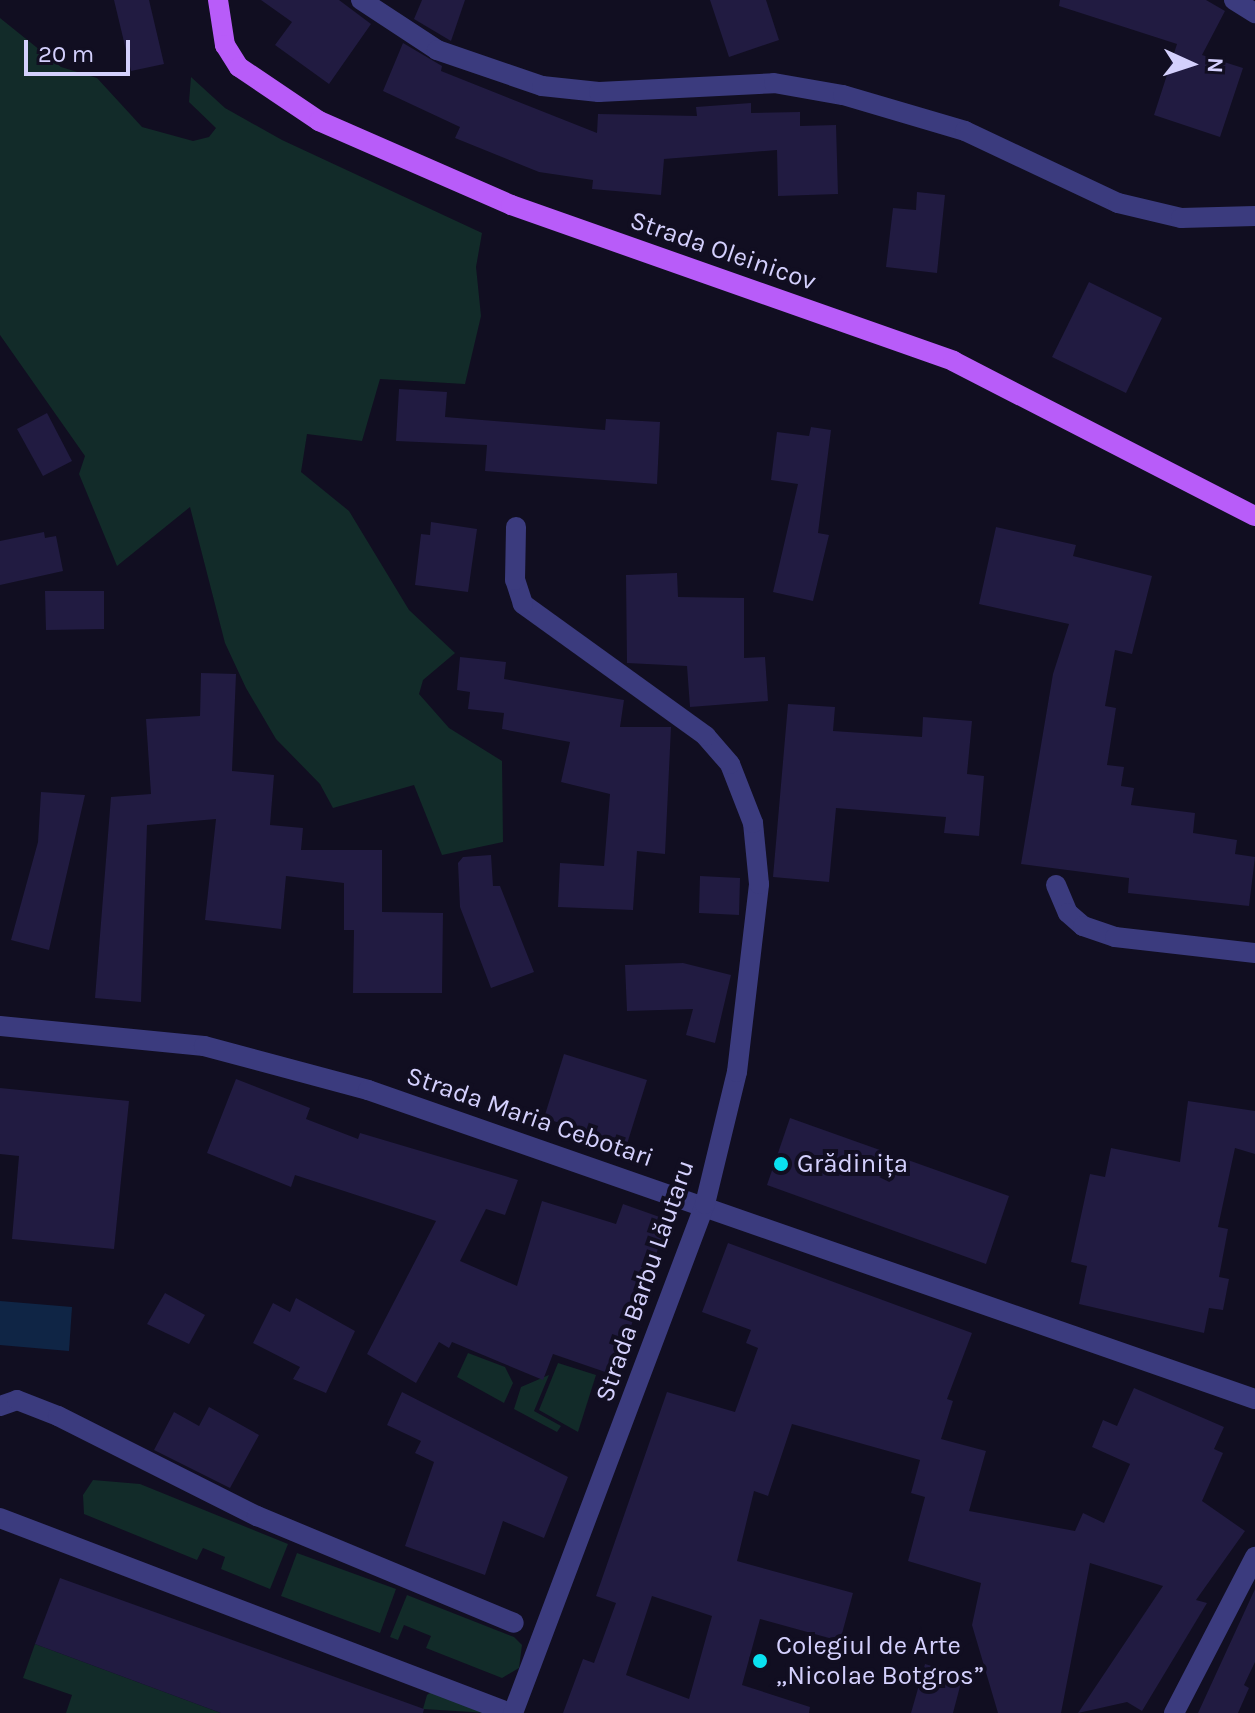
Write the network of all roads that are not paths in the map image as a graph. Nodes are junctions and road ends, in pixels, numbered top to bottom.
1 (218, 0) edge
2 (361, 0) edge
3 (1234, 0) edge
4 (1255, 13) edge
5 (1255, 216) edge
6 (1255, 516) edge
7 (516, 527) dead end
8 (1056, 885) dead end
9 (1255, 953) edge
10 (0, 1026) edge
11 (705, 1204) junction
12 (1255, 1399) edge
13 (0, 1406) edge
14 (0, 1518) edge
15 (1255, 1557) edge
16 (514, 1623) dead end
17 (512, 1713) edge
18 (1174, 1713) edge

1 - 6 main road, Strada Oleinicov
2 - 5 street
3 - 4 street
7 - 11 street, Strada Barbu Lăutaru
8 - 9 street
10 - 11 street, Strada Maria Cebotari
11 - 12 street, Strada Maria Cebotari
11 - 17 street, Strada Barbu Lăutaru
13 - 16 street
14 - 17 street
15 - 18 street

